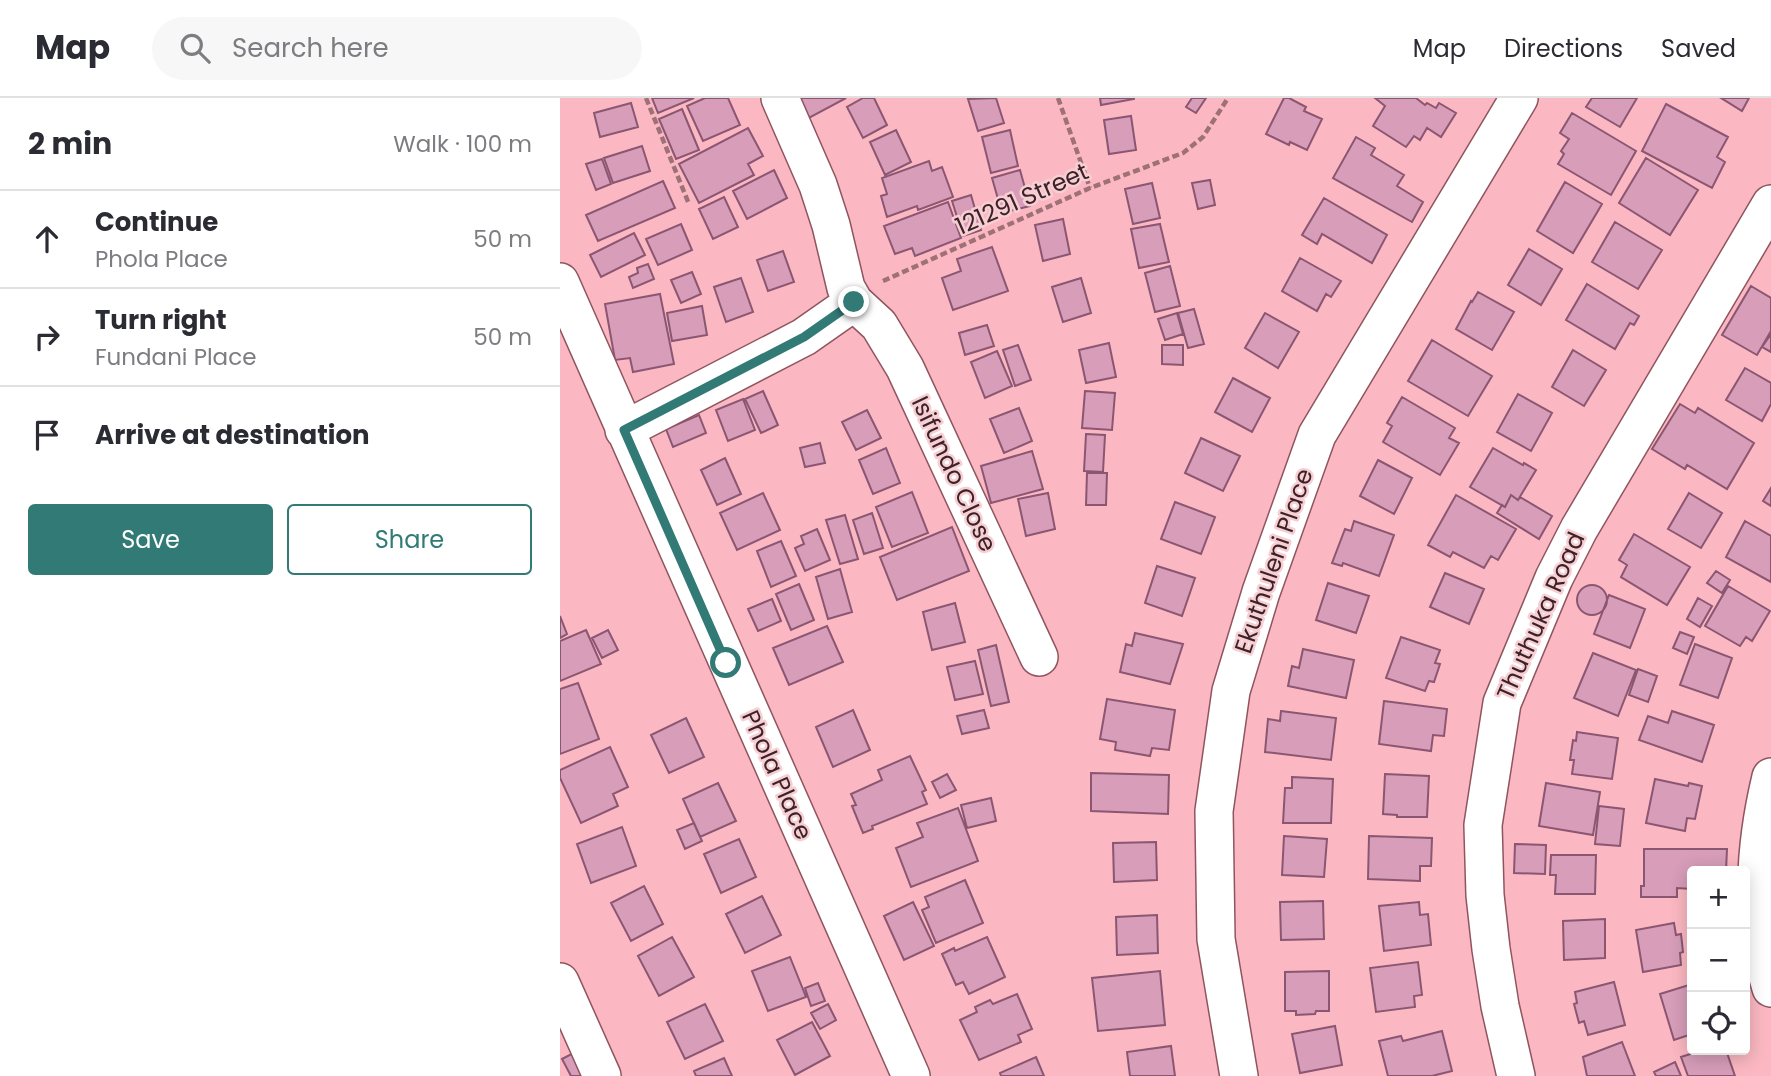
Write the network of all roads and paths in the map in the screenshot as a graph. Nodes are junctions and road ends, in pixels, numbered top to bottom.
1 (646, 98) edge
2 (780, 98) edge
3 (1058, 98) edge
4 (1228, 98) edge
5 (1519, 98) edge
6 (1090, 188) junction
7 (689, 204) dead end
8 (1771, 204) edge
9 (560, 282) edge
10 (866, 293) junction
11 (624, 430) junction
12 (1038, 657) dead end
13 (1771, 777) edge
14 (560, 982) edge
15 (1771, 988) edge
16 (602, 1076) edge
17 (911, 1076) edge
18 (1239, 1076) edge
19 (1516, 1076) edge

1 - 7 path
2 - 10 street
3 - 6 path
4 - 6 path, 121291 Street
5 - 18 street, Ekuthuleni Place
6 - 10 path, 121291 Street
8 - 19 street, Thuthuka Road
9 - 11 street, Phola Place
10 - 11 street
10 - 12 street, Isifundo Close
11 - 17 street, Phola Place
13 - 15 street
14 - 16 street

